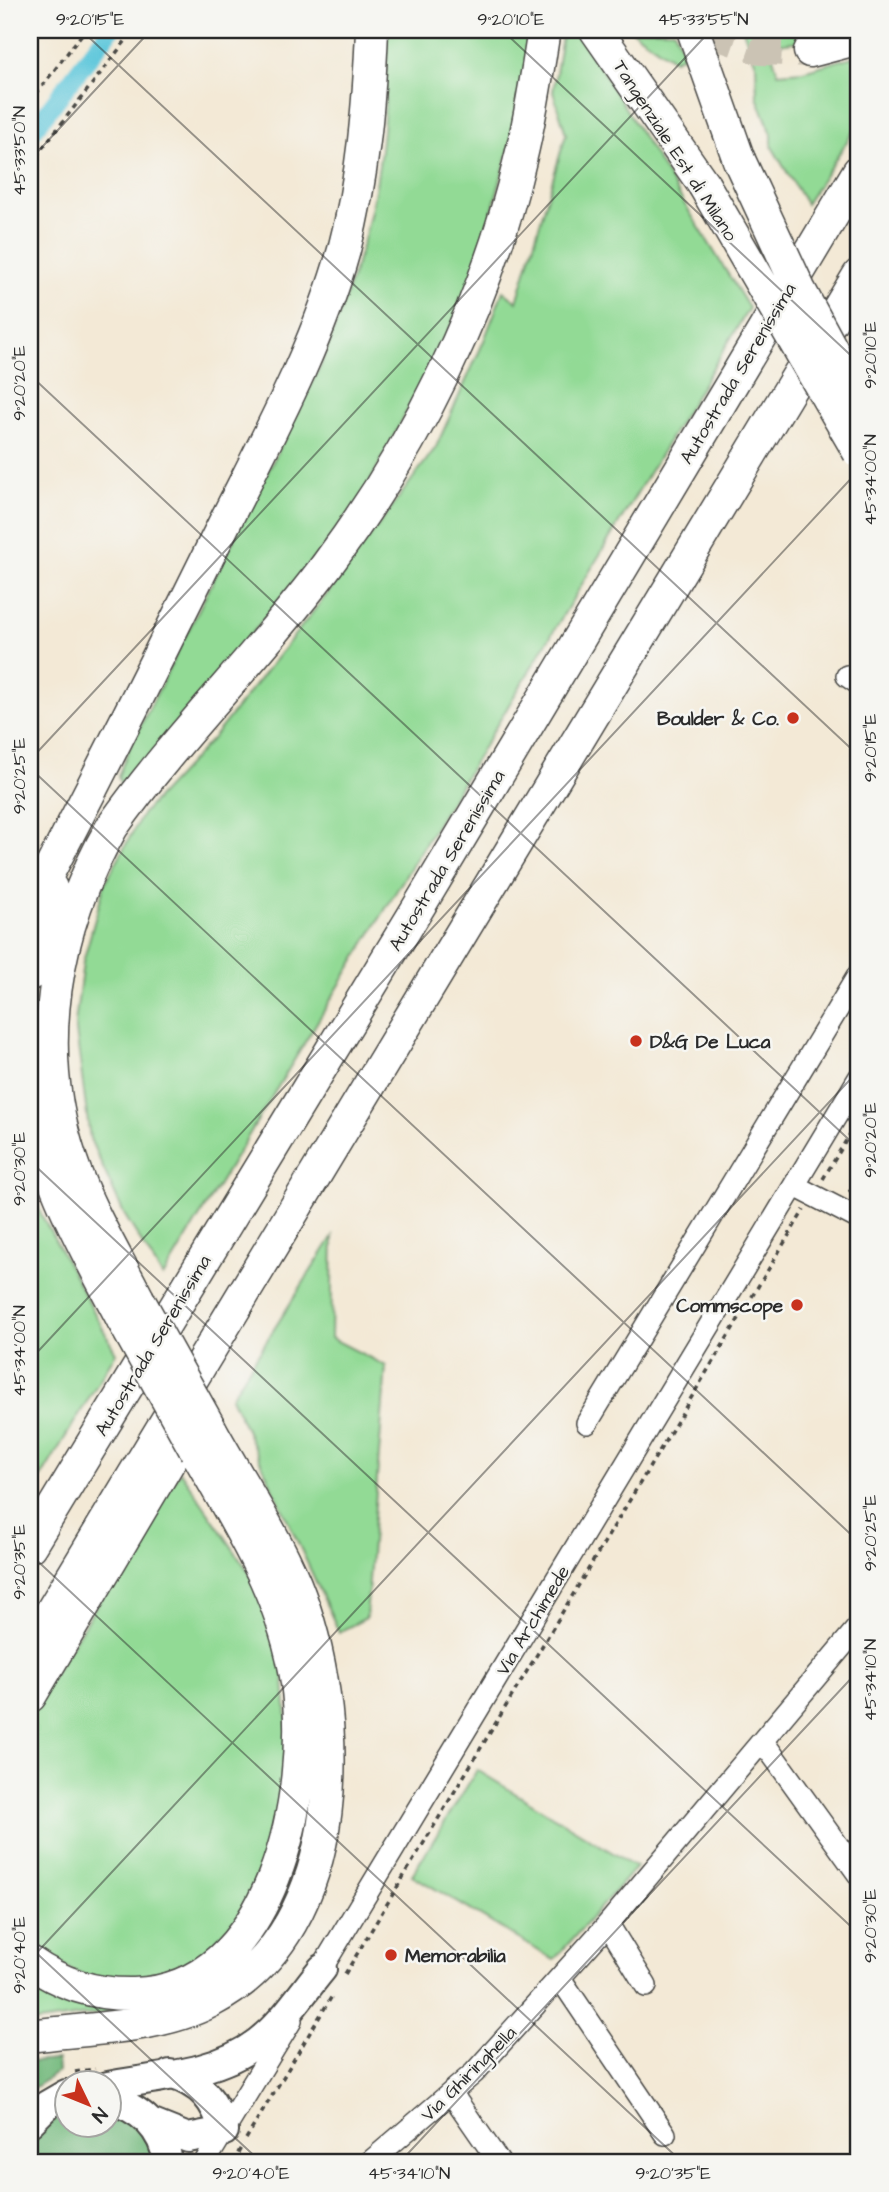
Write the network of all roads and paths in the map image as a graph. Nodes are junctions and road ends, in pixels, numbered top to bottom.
1 (85, 30) edge
2 (134, 30) edge
3 (372, 30) edge
4 (544, 30) edge
5 (596, 30) edge
6 (693, 30) edge
7 (859, 38) edge
8 (810, 51) tunnel mouth
9 (30, 102) edge
10 (30, 164) edge
11 (859, 171) edge
12 (859, 275) edge
13 (859, 400) edge
14 (859, 452) edge
15 (70, 830) junction
16 (30, 908) edge
17 (30, 974) edge
18 (859, 974) edge
19 (859, 1078) edge
20 (30, 1091) edge
21 (859, 1119) edge
22 (804, 1190) junction
23 (859, 1219) edge
24 (240, 1295) junction
25 (130, 1309) junction
26 (587, 1423) dead end
27 (203, 1441) junction
28 (30, 1546) edge
29 (859, 1626) edge
30 (30, 1647) edge
31 (30, 1696) edge
32 (764, 1743) junction
33 (449, 1798) dead end
34 (859, 1875) edge
35 (608, 1924) junction
36 (30, 1962) edge
37 (322, 1969) junction
38 (560, 1978) junction
39 (646, 1986) dead end
40 (30, 2036) edge
41 (170, 2074) junction
42 (122, 2083) edge
43 (452, 2094) junction
44 (52, 2102) edge
45 (122, 2104) edge
46 (30, 2122) edge
47 (153, 2124) junction
48 (224, 2132) junction
49 (665, 2134) dead end
50 (168, 2162) edge
51 (205, 2162) edge
52 (370, 2162) edge
53 (499, 2162) edge

1 - 9 path
2 - 10 path
3 - 15 highway
4 - 25 highway
5 - 14 highway, Tangenziale Est di Milano, bridge
6 - 13 highway, Tangenziale Est di Milano, bridge
7 - 8 highway
11 - 28 highway, Autostrada Serenissima
12 - 24 highway
15 - 16 highway
15 - 17 highway
18 - 26 street
19 - 22 street, Via Archimede
20 - 25 highway
21 - 22 path
22 - 23 street
22 - 33 path
22 - 37 street, Via Archimede
24 - 30 highway
24 - 31 highway
25 - 27 highway, bridge
27 - 36 highway
27 - 40 highway
29 - 32 street, Via Ghiringhella
32 - 34 street
32 - 35 street, Via Ghiringhella
35 - 38 street, Via Ghiringhella
35 - 39 street
37 - 41 main road
37 - 48 street, Via Archimede
38 - 43 street, Via Ghiringhella
38 - 49 street
41 - 42 main road
41 - 48 main road
43 - 52 street, Via Ghiringhella
43 - 53 street
44 - 46 main road
45 - 47 main road
47 - 48 main road
47 - 50 main road
48 - 51 street, Via Archimede

